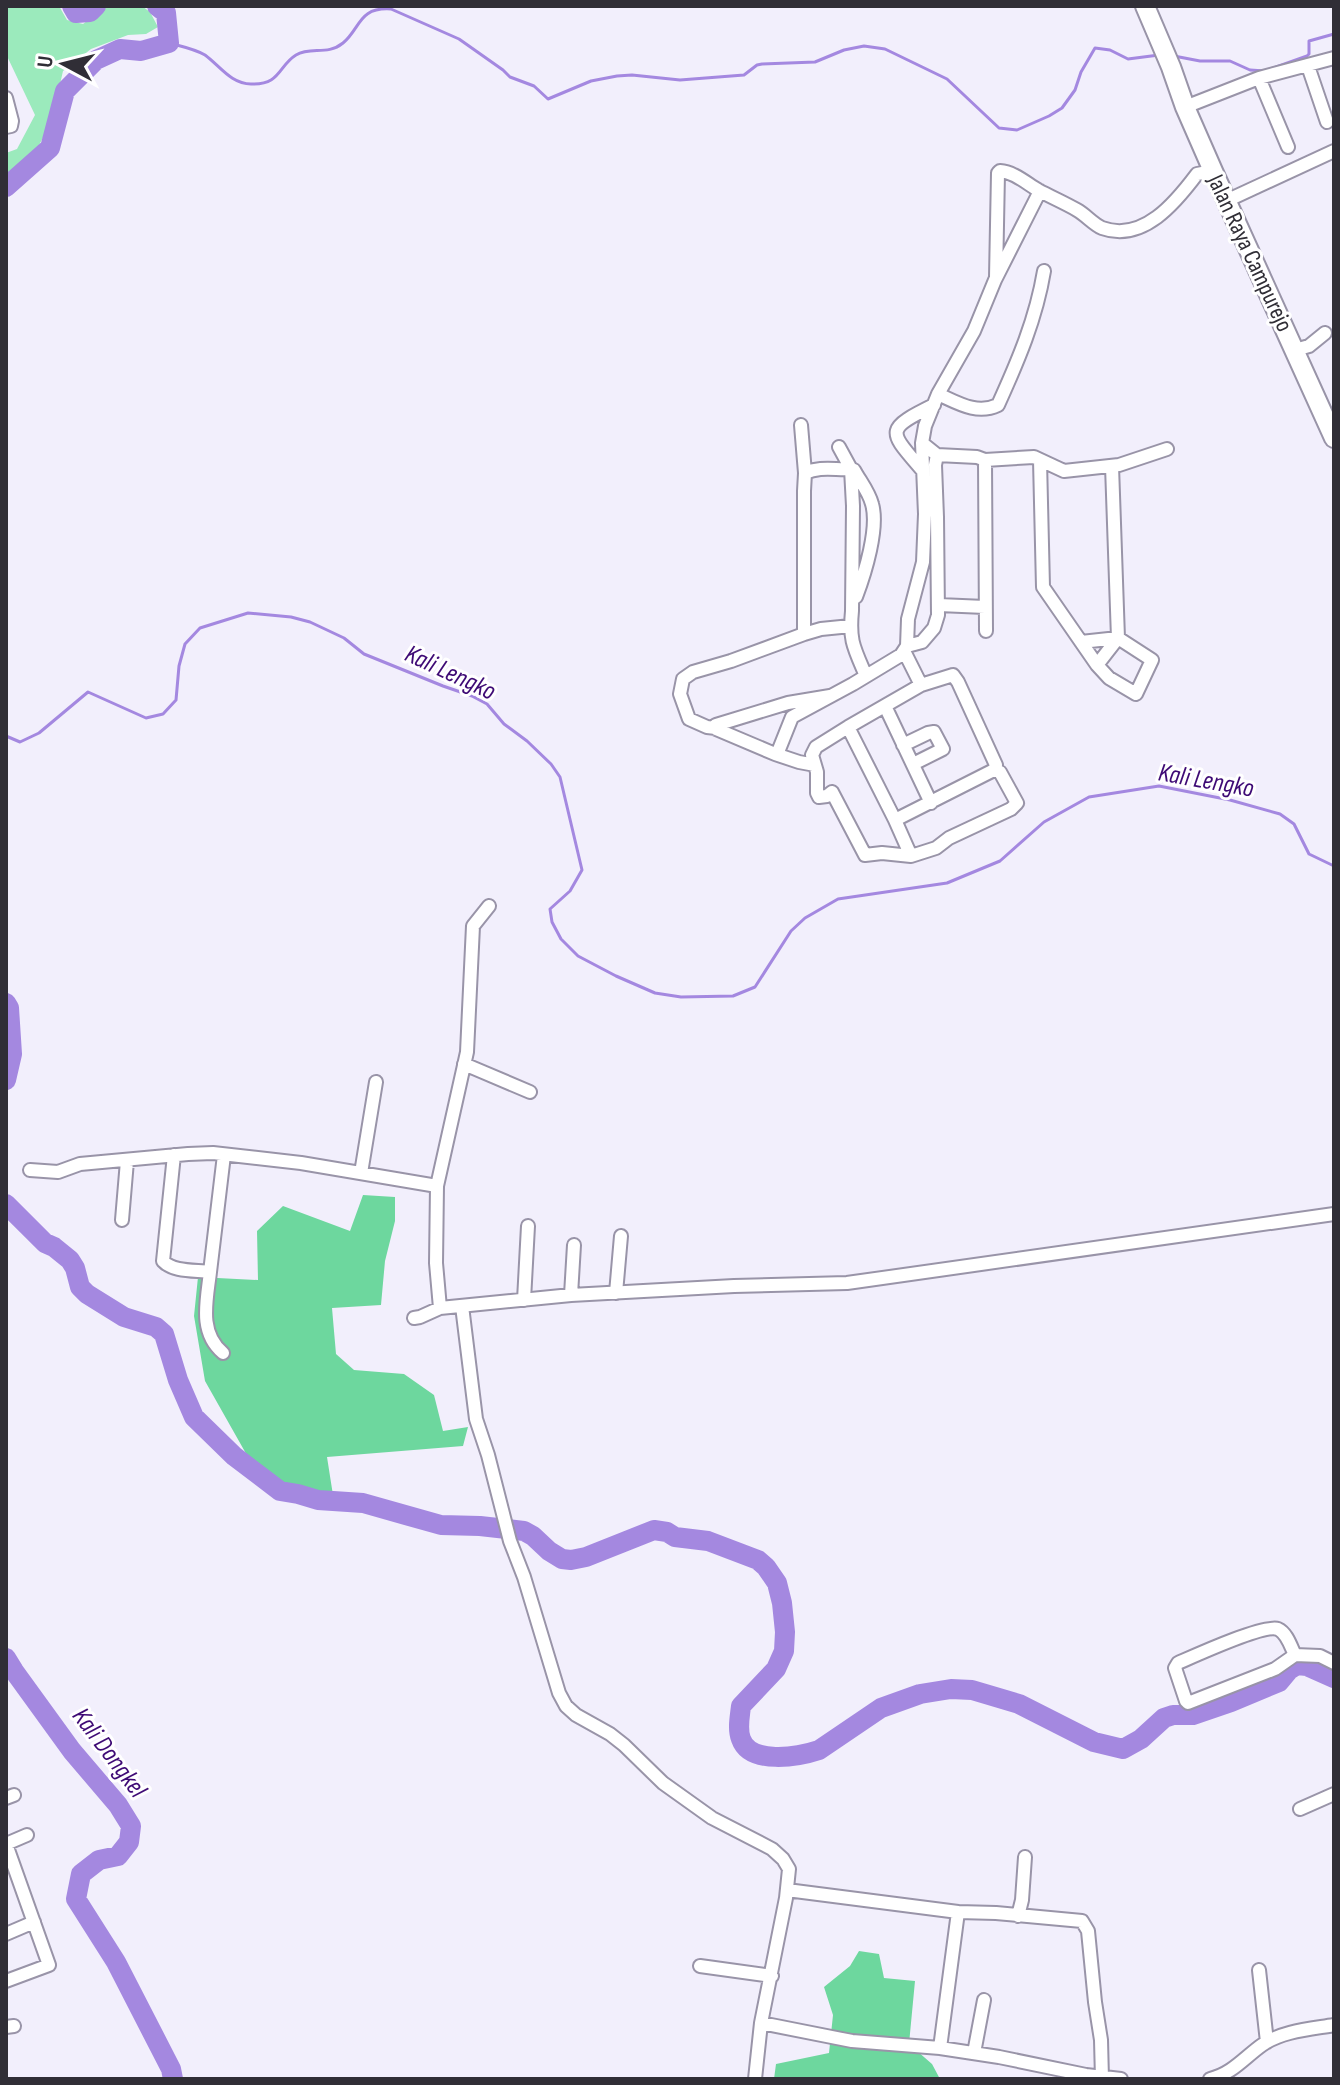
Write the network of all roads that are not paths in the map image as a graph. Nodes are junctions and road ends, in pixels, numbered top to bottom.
1 (1145, 6) edge
2 (1334, 58) edge
3 (1308, 66) junction
4 (1259, 78) junction
5 (6, 98) edge
6 (1185, 107) junction
7 (1327, 122) dead end
8 (6, 127) edge
9 (1288, 147) dead end
10 (1334, 151) edge
11 (1213, 171) junction
12 (1040, 191) junction
13 (1226, 201) junction
14 (1044, 271) dead end
15 (995, 280) junction
16 (1325, 333) dead end
17 (1295, 350) junction
18 (936, 399) junction
19 (801, 425) dead end
20 (1332, 426) edge
21 (922, 443) junction
22 (839, 447) dead end
23 (1167, 449) dead end
24 (937, 455) junction
25 (985, 460) junction
26 (1040, 460) junction
27 (1112, 466) junction
28 (851, 469) junction
29 (923, 471) junction
30 (805, 473) junction
31 (931, 515) junction
32 (939, 605) junction
33 (852, 607) junction
34 (985, 607) junction
35 (851, 626) junction
36 (986, 631) dead end
37 (804, 634) junction
38 (1118, 638) junction
39 (1081, 642) junction
40 (905, 648) junction
41 (1097, 665) junction
42 (866, 676) junction
43 (921, 685) junction
44 (830, 696) junction
45 (885, 706) junction
46 (773, 708) junction
47 (792, 717) junction
48 (848, 727) junction
49 (716, 728) junction
50 (903, 745) junction
51 (775, 754) junction
52 (913, 764) junction
53 (816, 768) junction
54 (994, 770) junction
55 (931, 803) junction
56 (895, 820) junction
57 (911, 856) junction
58 (489, 906) dead end
59 (464, 1064) junction
60 (376, 1082) dead end
61 (530, 1092) dead end
62 (174, 1155) junction
63 (224, 1155) junction
64 (127, 1161) junction
65 (30, 1170) dead end
66 (361, 1173) junction
67 (437, 1186) junction
68 (1334, 1214) edge
69 (122, 1220) dead end
70 (528, 1226) dead end
71 (621, 1236) dead end
72 (574, 1245) dead end
73 (210, 1272) junction
74 (616, 1293) junction
75 (571, 1295) junction
76 (524, 1300) junction
77 (462, 1306) junction
78 (440, 1308) junction
79 (414, 1318) dead end
80 (223, 1353) dead end
81 (1295, 1655) junction
82 (1334, 1663) edge
83 (1334, 1794) edge
84 (1300, 1809) dead end
85 (27, 1835) dead end
86 (1025, 1857) dead end
87 (20, 1883) junction
88 (6, 1888) edge
89 (787, 1890) junction
90 (958, 1912) junction
91 (1018, 1916) junction
92 (34, 1922) junction
93 (6, 1934) edge
94 (700, 1966) dead end
95 (1259, 1970) dead end
96 (772, 1976) junction
97 (6, 1981) edge
98 (984, 2000) dead end
99 (761, 2023) junction
100 (1334, 2025) edge
101 (1267, 2042) junction
102 (940, 2048) junction
103 (974, 2053) junction
104 (755, 2079) edge
105 (1102, 2079) edge
106 (1121, 2079) edge
107 (1210, 2079) edge

1 - 6 main road, Jalan Raya Campurejo
2 - 3 street
3 - 4 street
3 - 7 street
4 - 6 street
4 - 9 street
5 - 8 street
6 - 11 main road, Jalan Raya Campurejo
10 - 13 street
11 - 12 street
11 - 13 main road, Jalan Raya Campurejo
12 - 15 street
12 - 15 street
13 - 17 main road, Jalan Raya Campurejo
14 - 18 street
15 - 18 street
16 - 17 street
17 - 20 main road, Jalan Raya Campurejo
18 - 21 street
18 - 29 street
19 - 30 street
21 - 24 street
21 - 29 street
22 - 28 street
23 - 27 street
24 - 25 street
24 - 31 street
25 - 26 street
25 - 34 street
26 - 27 street
26 - 39 street
27 - 38 street
28 - 30 street
28 - 33 street
28 - 33 street
29 - 31 street
30 - 37 street
31 - 32 street
31 - 40 street
32 - 34 street
32 - 40 street
33 - 35 street
34 - 36 street
35 - 37 street
35 - 42 street
37 - 49 street
38 - 39 street
38 - 41 street
38 - 41 street
39 - 41 street
40 - 42 street
40 - 43 street
42 - 44 street
43 - 45 street
43 - 54 street
44 - 46 street
44 - 47 street
45 - 48 street
45 - 50 street
46 - 47 street
46 - 49 street
47 - 51 street
48 - 53 street
48 - 56 street
49 - 51 street
50 - 52 street
50 - 52 street
51 - 53 street
52 - 55 street
53 - 57 street
54 - 55 street
54 - 57 street
55 - 56 street
56 - 57 street
58 - 59 street
59 - 61 street
59 - 67 street
60 - 66 street
62 - 63 street
62 - 64 street
62 - 73 street
63 - 66 street
63 - 73 street
64 - 65 street
64 - 69 street
66 - 67 street
67 - 78 street
68 - 74 street
70 - 76 street
71 - 74 street
72 - 75 street
73 - 80 street
74 - 75 street
75 - 76 street
76 - 77 street
77 - 78 street
77 - 89 street
78 - 79 street
81 - 81 street
81 - 82 street
83 - 84 street
85 - 87 street
86 - 91 street
87 - 88 street
87 - 92 street
89 - 90 street
89 - 96 street
90 - 91 street
90 - 102 street
91 - 105 street
92 - 93 street
92 - 97 street
94 - 96 street
95 - 101 street
96 - 99 street
98 - 103 street
99 - 102 street
99 - 104 street
100 - 101 street
101 - 107 street
102 - 103 street
103 - 105 street
105 - 106 street

